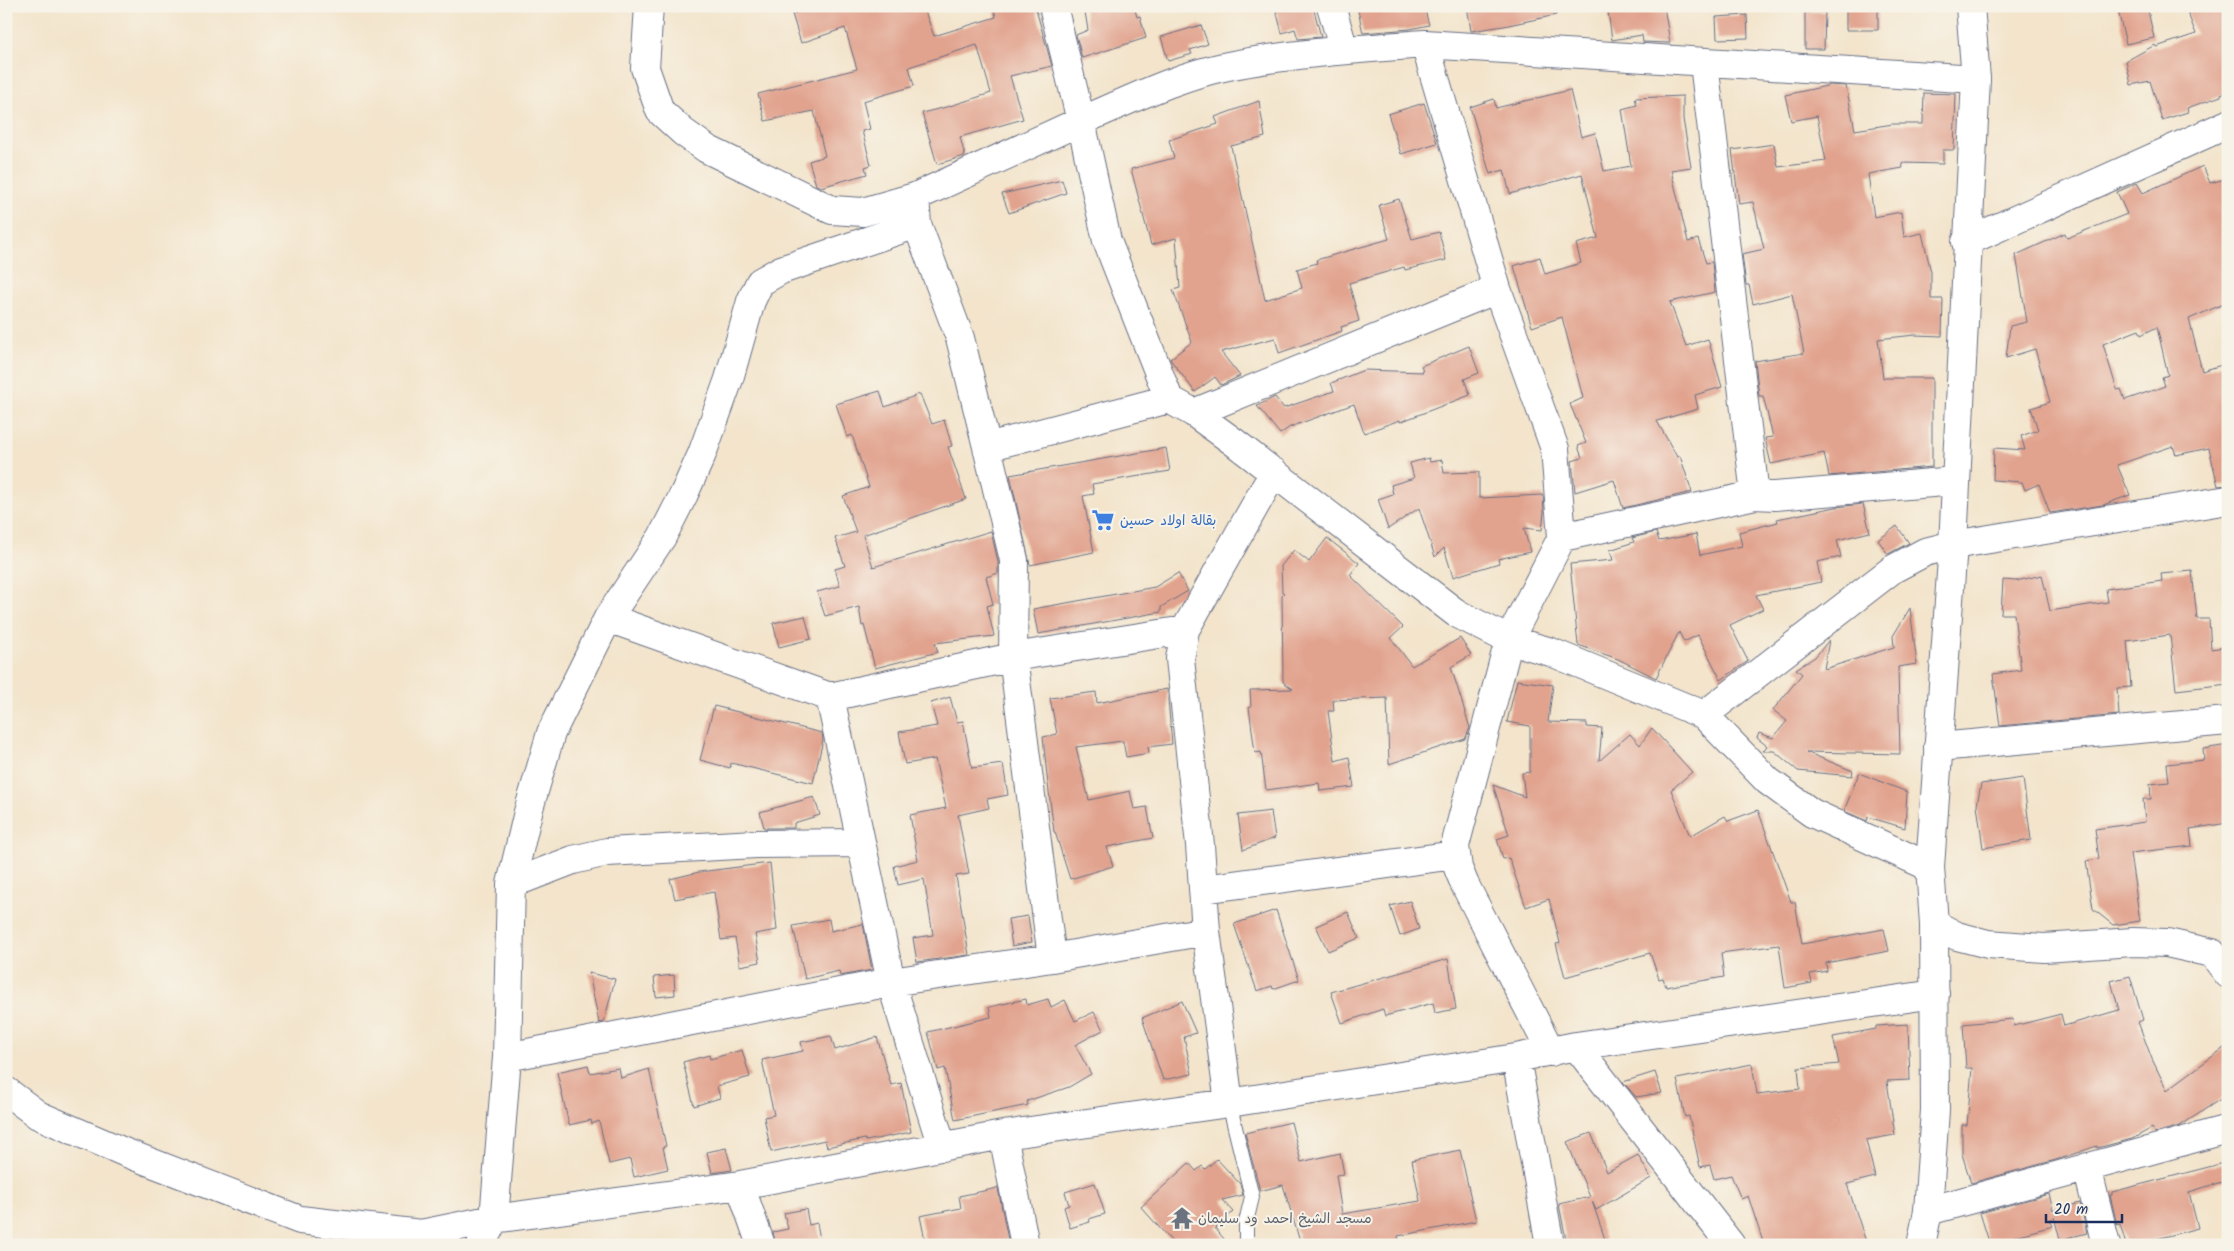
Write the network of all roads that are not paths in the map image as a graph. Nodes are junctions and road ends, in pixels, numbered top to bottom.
1 (649, 6) edge
2 (1053, 6) edge
3 (1331, 6) edge
4 (1970, 6) edge
5 (1425, 44) junction
6 (1344, 50) junction
7 (1704, 62) junction
8 (1976, 79) junction
9 (1081, 121) junction
10 (2228, 124) edge
11 (916, 211) junction
12 (1966, 242) junction
13 (1497, 289) junction
14 (1169, 399) junction
15 (1194, 413) junction
16 (987, 447) junction
17 (1274, 472) junction
18 (1956, 482) junction
19 (1755, 496) junction
20 (2228, 500) edge
21 (1562, 537) junction
22 (1953, 545) junction
23 (608, 618) junction
24 (1185, 630) junction
25 (1509, 640) junction
26 (1014, 657) junction
27 (830, 697) junction
28 (1704, 715) junction
29 (2228, 721) edge
30 (1938, 747) junction
31 (861, 843) junction
32 (1455, 855) junction
33 (1930, 867) junction
34 (511, 884) junction
35 (1204, 889) junction
36 (1934, 924) junction
37 (1206, 931) junction
38 (2223, 956) edge
39 (1052, 958) junction
40 (891, 982) junction
41 (1935, 994) junction
42 (1563, 1049) junction
43 (508, 1057) junction
44 (1516, 1058) junction
45 (6, 1092) edge
46 (1229, 1103) junction
47 (2228, 1128) edge
48 (1003, 1135) junction
49 (942, 1147) junction
50 (2088, 1167) junction
51 (740, 1185) junction
52 (1928, 1211) junction
53 (494, 1219) junction
54 (481, 1245) edge
55 (761, 1245) edge
56 (1025, 1245) edge
57 (1246, 1245) edge
58 (1550, 1245) edge
59 (1731, 1245) edge
60 (1921, 1245) edge
61 (2106, 1245) edge

1 - 11 street
2 - 9 street
3 - 6 street
4 - 8 street
5 - 6 street
5 - 7 street
5 - 13 street
6 - 9 street
7 - 8 street
7 - 19 street
8 - 12 street
9 - 11 street
9 - 14 street
10 - 12 street
11 - 16 street
11 - 23 street
12 - 18 street
13 - 15 street
13 - 21 street
14 - 15 street
14 - 16 street
15 - 17 street
16 - 26 street
17 - 24 street
17 - 25 street
18 - 19 street
18 - 22 street
19 - 21 street
20 - 22 street
21 - 25 street
22 - 28 street
22 - 30 street
23 - 27 street
23 - 34 street
24 - 26 street
24 - 35 street
25 - 28 street
25 - 32 street
26 - 27 street
26 - 39 street
27 - 31 street
28 - 33 street
29 - 30 street
30 - 33 street
31 - 34 street
31 - 40 street
32 - 35 street
32 - 42 street
33 - 36 street
34 - 43 street
35 - 37 street
36 - 38 street
36 - 41 street
37 - 39 street
37 - 46 street
39 - 40 street
40 - 43 street
40 - 49 street
41 - 42 street
41 - 52 street
42 - 44 street
42 - 59 street
43 - 53 street
44 - 46 street
44 - 58 street
45 - 53 street
46 - 48 street
46 - 57 lane
47 - 50 street
48 - 49 street
48 - 56 street
49 - 51 street
50 - 52 street
50 - 61 street
51 - 53 street
51 - 55 street
52 - 60 street
53 - 54 street

